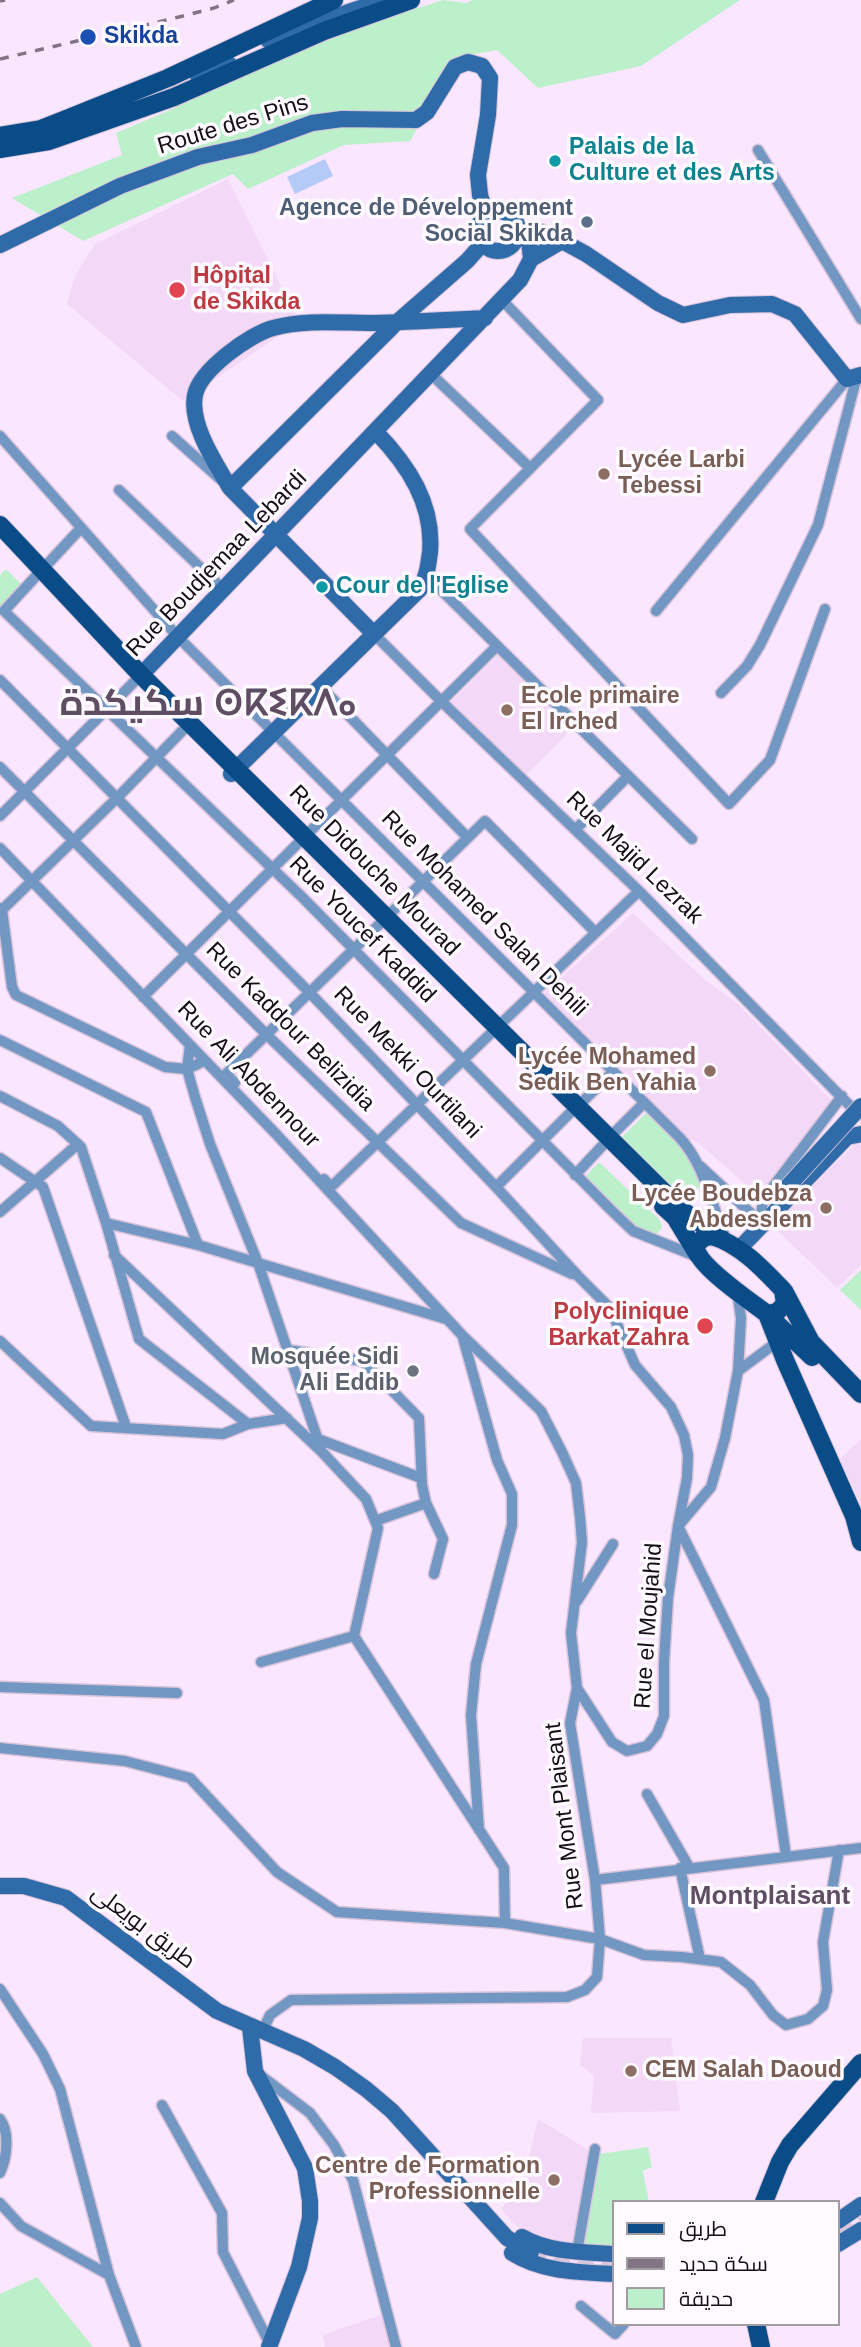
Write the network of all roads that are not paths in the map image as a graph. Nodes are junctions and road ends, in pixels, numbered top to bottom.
1 (334, 0) edge
2 (358, 0) edge
3 (385, 0) edge
4 (411, 0) edge
5 (192, 66) junction
6 (168, 78) junction
7 (202, 85) junction
8 (174, 97) junction
9 (0, 136) edge
10 (49, 141) junction
11 (0, 149) edge
12 (758, 150) dead end
13 (0, 163) edge
14 (486, 215) junction
15 (523, 230) junction
16 (562, 241) junction
17 (483, 243) junction
18 (0, 245) edge
19 (531, 259) junction
20 (502, 300) junction
21 (485, 318) junction
22 (861, 319) edge
23 (396, 323) junction
24 (431, 374) junction
25 (855, 377) edge
26 (376, 432) junction
27 (0, 436) edge
28 (172, 436) dead end
29 (530, 468) junction
30 (230, 488) junction
31 (119, 490) dead end
32 (0, 525) edge
33 (81, 528) junction
34 (278, 535) junction
35 (0, 537) edge
36 (39, 573) junction
37 (427, 576) junction
38 (224, 590) junction
39 (825, 609) dead end
40 (656, 611) dead end
41 (374, 634) junction
42 (178, 638) junction
43 (497, 646) junction
44 (139, 678) junction
45 (0, 680) edge
46 (320, 686) junction
47 (721, 693) dead end
48 (442, 702) junction
49 (106, 710) junction
50 (185, 728) junction
51 (272, 733) junction
52 (68, 747) junction
53 (388, 755) junction
54 (155, 758) junction
55 (0, 767) edge
56 (234, 772) junction
57 (628, 776) junction
58 (24, 792) junction
59 (117, 798) junction
60 (341, 801) junction
61 (0, 816) edge
62 (576, 829) junction
63 (467, 837) junction
64 (302, 839) junction
65 (692, 839) dead end
66 (74, 841) junction
67 (0, 848) edge
68 (273, 868) junction
69 (32, 880) junction
70 (421, 882) junction
71 (639, 891) junction
72 (1, 909) edge
73 (230, 911) junction
74 (382, 919) junction
75 (595, 932) junction
76 (353, 949) junction
77 (186, 953) junction
78 (309, 992) junction
79 (533, 993) junction
80 (143, 997) junction
81 (494, 1030) junction
82 (266, 1034) junction
83 (0, 1040) edge
84 (190, 1045) junction
85 (204, 1060) junction
86 (461, 1061) junction
87 (187, 1069) junction
88 (613, 1072) junction
89 (0, 1096) edge
90 (842, 1096) junction
91 (645, 1103) junction
92 (417, 1104) junction
93 (861, 1106) edge
94 (574, 1110) junction
95 (861, 1117) edge
96 (861, 1134) edge
97 (276, 1135) junction
98 (377, 1142) junction
99 (542, 1142) junction
100 (606, 1142) junction
101 (78, 1144) junction
102 (285, 1144) junction
103 (0, 1158) edge
104 (699, 1166) junction
105 (575, 1175) junction
106 (36, 1181) junction
107 (496, 1187) junction
108 (756, 1211) junction
109 (0, 1212) edge
110 (106, 1223) junction
111 (730, 1244) junction
112 (198, 1245) junction
113 (114, 1255) junction
114 (700, 1257) junction
115 (258, 1263) junction
116 (578, 1276) junction
117 (737, 1291) junction
118 (784, 1297) junction
119 (767, 1314) junction
120 (448, 1320) junction
121 (462, 1335) junction
122 (784, 1340) junction
123 (0, 1341) edge
124 (288, 1350) junction
125 (738, 1371) junction
126 (861, 1394) edge
127 (861, 1404) edge
128 (287, 1418) junction
129 (248, 1424) junction
130 (126, 1427) junction
131 (318, 1440) junction
132 (322, 1451) junction
133 (421, 1478) junction
134 (426, 1503) junction
135 (375, 1521) junction
136 (678, 1526) junction
137 (861, 1542) edge
138 (613, 1545) dead end
139 (434, 1574) dead end
140 (574, 1605) junction
141 (354, 1636) junction
142 (261, 1662) dead end
143 (0, 1687) edge
144 (577, 1688) junction
145 (177, 1693) dead end
146 (0, 1748) edge
147 (647, 1794) dead end
148 (479, 1830) junction
149 (861, 1848) edge
150 (839, 1850) junction
151 (786, 1856) junction
152 (684, 1868) junction
153 (595, 1880) junction
154 (0, 1886) edge
155 (505, 1923) junction
156 (600, 1938) junction
157 (700, 1959) junction
158 (0, 1989) edge
159 (256, 2029) junction
160 (861, 2063) edge
161 (255, 2071) junction
162 (162, 2105) dead end
163 (0, 2119) edge
164 (595, 2149) dead end
165 (0, 2173) edge
166 (764, 2200) edge
167 (0, 2203) edge
168 (861, 2205) edge
169 (840, 2220) edge
170 (492, 2223) junction
171 (861, 2230) edge
172 (840, 2243) edge
173 (531, 2252) tunnel mouth
174 (578, 2252) junction
175 (612, 2253) edge
176 (612, 2274) edge
177 (109, 2276) junction
178 (581, 2306) dead end
179 (622, 2326) edge
180 (756, 2326) edge
181 (269, 2346) edge
182 (136, 2347) edge
183 (396, 2347) edge
184 (761, 2347) edge

1 - 5 main road
2 - 3 main road
4 - 7 main road
5 - 6 main road
5 - 7 main road
6 - 8 main road
6 - 9 main road
7 - 8 main road
8 - 10 main road
10 - 11 main road
10 - 13 main road
12 - 22 street
14 - 15 main road
14 - 17 main road
14 - 18 main road, Route des Pins
15 - 16 main road
15 - 17 main road
15 - 19 main road
16 - 19 main road
16 - 25 main road
17 - 23 main road
19 - 20 main road, Rue Boudjemaa Lebardi
20 - 21 main road, Rue Boudjemaa Lebardi
20 - 29 street
21 - 23 main road
21 - 24 main road, Rue Boudjemaa Lebardi
23 - 30 main road
23 - 30 main road
24 - 26 main road, Rue Boudjemaa Lebardi
24 - 29 street
25 - 40 street
25 - 47 street
26 - 34 main road, Rue Boudjemaa Lebardi
26 - 37 main road
27 - 33 street, Rue Mohamed Salah Dehili
28 - 30 street
29 - 39 street
30 - 34 main road
31 - 38 street
32 - 36 main road, Rue Didouche Mourad
33 - 36 street
33 - 42 street, Rue Mohamed Salah Dehili
34 - 38 main road, Rue Boudjemaa Lebardi
34 - 41 main road
35 - 36 main road, Rue Didouche Mourad
36 - 44 main road, Rue Didouche Mourad
36 - 49 street, Rue Youcef Kaddid
37 - 41 main road
37 - 43 street
38 - 42 main road, Rue Boudjemaa Lebardi
41 - 46 main road
41 - 48 street, Rue Majid Lezrak
42 - 44 main road, Rue Boudjemaa Lebardi
42 - 51 street, Rue Mohamed Salah Dehili
43 - 48 street
43 - 57 street
44 - 49 street, Rue Boudjemaa Lebardi
44 - 50 main road, Rue Didouche Mourad
44 - 56 main road, Rue Didouche Mourad
45 - 52 street, Rue Mekki Ourtilani
46 - 51 main road
46 - 53 street
48 - 53 street
48 - 62 street, Rue Majid Lezrak
49 - 52 street, Rue Boudjemaa Lebardi
49 - 54 street, Rue Youcef Kaddid
50 - 54 street
50 - 56 main road, Rue Didouche Mourad
51 - 56 main road
51 - 60 street, Rue Mohamed Salah Dehili
52 - 58 street, Rue Boudjemaa Lebardi
52 - 59 street, Rue Mekki Ourtilani
53 - 60 street
53 - 63 street
54 - 59 street
54 - 68 street, Rue Youcef Kaddid
55 - 58 street, Rue Kaddour Belizidia
56 - 64 main road, Rue Didouche Mourad
57 - 62 street
57 - 65 street
58 - 61 street, Rue Boudjemaa Lebardi
58 - 66 street, Rue Kaddour Belizidia
59 - 66 street
59 - 73 street, Rue Mekki Ourtilani
60 - 64 street
60 - 70 street, Rue Mohamed Salah Dehili
62 - 71 street, Rue Majid Lezrak
63 - 70 street
63 - 75 street
64 - 68 street
64 - 74 main road, Rue Didouche Mourad
66 - 69 street
66 - 77 street, Rue Kaddour Belizidia
67 - 69 street, Rue Ali Abdennour
68 - 73 street
68 - 76 street, Rue Youcef Kaddid
69 - 72 street
69 - 80 street, Rue Ali Abdennour
70 - 74 street
70 - 79 street, Rue Mohamed Salah Dehili
71 - 75 street
71 - 90 street, Rue Majid Lezrak
72 - 87 street
73 - 77 street
73 - 78 street, Rue Mekki Ourtilani
74 - 76 street
74 - 81 main road, Rue Didouche Mourad
75 - 79 street
76 - 78 street
76 - 86 street, Rue Youcef Kaddid
77 - 80 street
77 - 82 street, Rue Kaddour Belizidia
78 - 82 street
78 - 92 street, Rue Mekki Ourtilani
79 - 81 street
79 - 88 street, Rue Mohamed Salah Dehili
80 - 84 street, Rue Ali Abdennour
81 - 86 street
81 - 94 main road, Rue Didouche Mourad
82 - 97 street
82 - 98 street, Rue Kaddour Belizidia
83 - 112 street
84 - 85 street, Rue Ali Abdennour
84 - 87 street
85 - 87 street
85 - 97 street, Rue Ali Abdennour
86 - 92 street
86 - 99 street, Rue Youcef Kaddid
87 - 115 street
88 - 91 street, Rue Mohamed Salah Dehili
88 - 94 street
89 - 101 street
90 - 95 street, Rue Majid Lezrak
90 - 108 street
91 - 100 street
91 - 104 street, Rue Mohamed Salah Dehili
92 - 98 street
92 - 107 street, Rue Mekki Ourtilani
93 - 108 main road, bridge
94 - 99 street
94 - 100 main road, Rue Didouche Mourad
96 - 111 main road
97 - 102 street, Rue Ali Abdennour
98 - 102 street
98 - 116 street, Rue Kaddour Belizidia
99 - 105 street, Rue Youcef Kaddid
99 - 107 street
100 - 105 street
100 - 111 main road, Rue Didouche Mourad
100 - 114 main road, Rue Didouche Mourad
101 - 106 street
101 - 110 street
102 - 120 street, Rue Ali Abdennour
103 - 106 street
104 - 108 street
104 - 111 street, Rue Mohamed Salah Dehili
105 - 114 street, Rue Youcef Kaddid
106 - 109 street
106 - 130 street
107 - 116 street, Rue Mekki Ourtilani
108 - 111 main road
110 - 112 street
110 - 113 street
111 - 114 main road
111 - 118 main road, Rue Didouche Mourad
112 - 115 street
113 - 128 street
113 - 129 street
114 - 117 main road, Rue Didouche Mourad
115 - 120 street
115 - 124 street
116 - 136 street, Rue Mekki Ourtilani
117 - 119 main road, Rue Didouche Mourad
117 - 125 street, Rue el Moujahid
118 - 119 main road
118 - 122 main road
118 - 126 main road, Rue Didouche Mourad
119 - 122 main road
120 - 121 street, Rue Ali Abdennour
121 - 140 street, Rue Mont Plaisant
121 - 148 street
122 - 125 street
122 - 127 main road
122 - 137 main road
123 - 130 street
124 - 131 street
124 - 133 street
125 - 136 street, Rue el Moujahid
128 - 129 street
128 - 132 street
129 - 130 street
131 - 132 street
131 - 133 street
132 - 135 street
133 - 134 street
134 - 135 street
134 - 139 street
135 - 141 street
136 - 144 street, Rue el Moujahid
136 - 151 street
138 - 140 street
140 - 144 street, Rue Mont Plaisant
141 - 142 street
141 - 148 street
143 - 145 street
144 - 153 street, Rue Mont Plaisant
146 - 155 street
147 - 152 street
148 - 155 street
149 - 150 street
150 - 151 street
150 - 157 street
151 - 152 street
152 - 153 street
152 - 157 street
153 - 156 street, Rue Mont Plaisant
154 - 159 main road, طريق بويعلى
155 - 156 street
156 - 157 street
156 - 159 street, Rue Mont Plaisant
158 - 177 street
159 - 161 main road
159 - 170 main road, طريق بويعلى
160 - 166 main road
161 - 181 main road
161 - 183 street
162 - 181 street
163 - 165 street
164 - 174 street
167 - 177 street
168 - 169 main road
170 - 173 main road
170 - 174 main road
170 - 176 main road
171 - 172 main road
174 - 175 main road
177 - 182 street
178 - 179 street
180 - 184 main road

